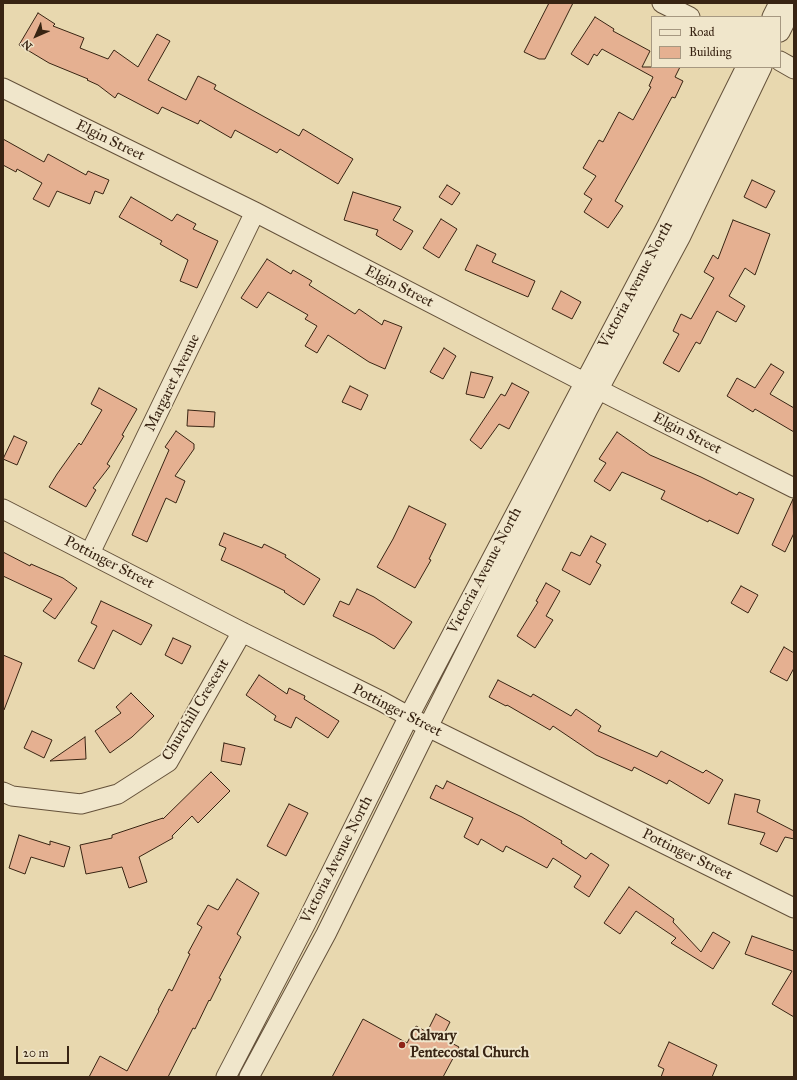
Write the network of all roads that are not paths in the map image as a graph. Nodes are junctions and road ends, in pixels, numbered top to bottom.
1 (662, 3) edge
2 (779, 3) edge
3 (794, 4) edge
4 (688, 16) edge
5 (772, 16) edge
6 (781, 30) edge
7 (781, 62) edge
8 (746, 68) edge
9 (761, 68) edge
10 (794, 68) edge
11 (3, 88) edge
12 (255, 212) junction
13 (674, 232) junction
14 (592, 386) junction
15 (794, 488) edge
16 (3, 509) edge
17 (90, 553) junction
18 (242, 632) junction
19 (409, 716) junction
20 (428, 727) junction
21 (3, 792) edge
22 (794, 908) edge
23 (226, 1077) edge
24 (249, 1077) edge

1 - 4 street
2 - 5 street
3 - 6 street
7 - 10 street
8 - 13 street, Victoria Avenue North
9 - 13 street, Victoria Avenue North
11 - 12 street, Elgin Street
12 - 14 street, Elgin Street
12 - 17 street, Margaret Avenue
13 - 14 street, Victoria Avenue North
14 - 15 street, Elgin Street
14 - 19 street, Victoria Avenue North
14 - 20 street, Victoria Avenue North
16 - 17 street, Pottinger Street
17 - 18 street, Pottinger Street
18 - 19 street, Pottinger Street
18 - 21 street, Churchill Crescent
19 - 20 street, Pottinger Street
19 - 23 street, Victoria Avenue North
20 - 22 street, Pottinger Street
20 - 24 street, Victoria Avenue North

